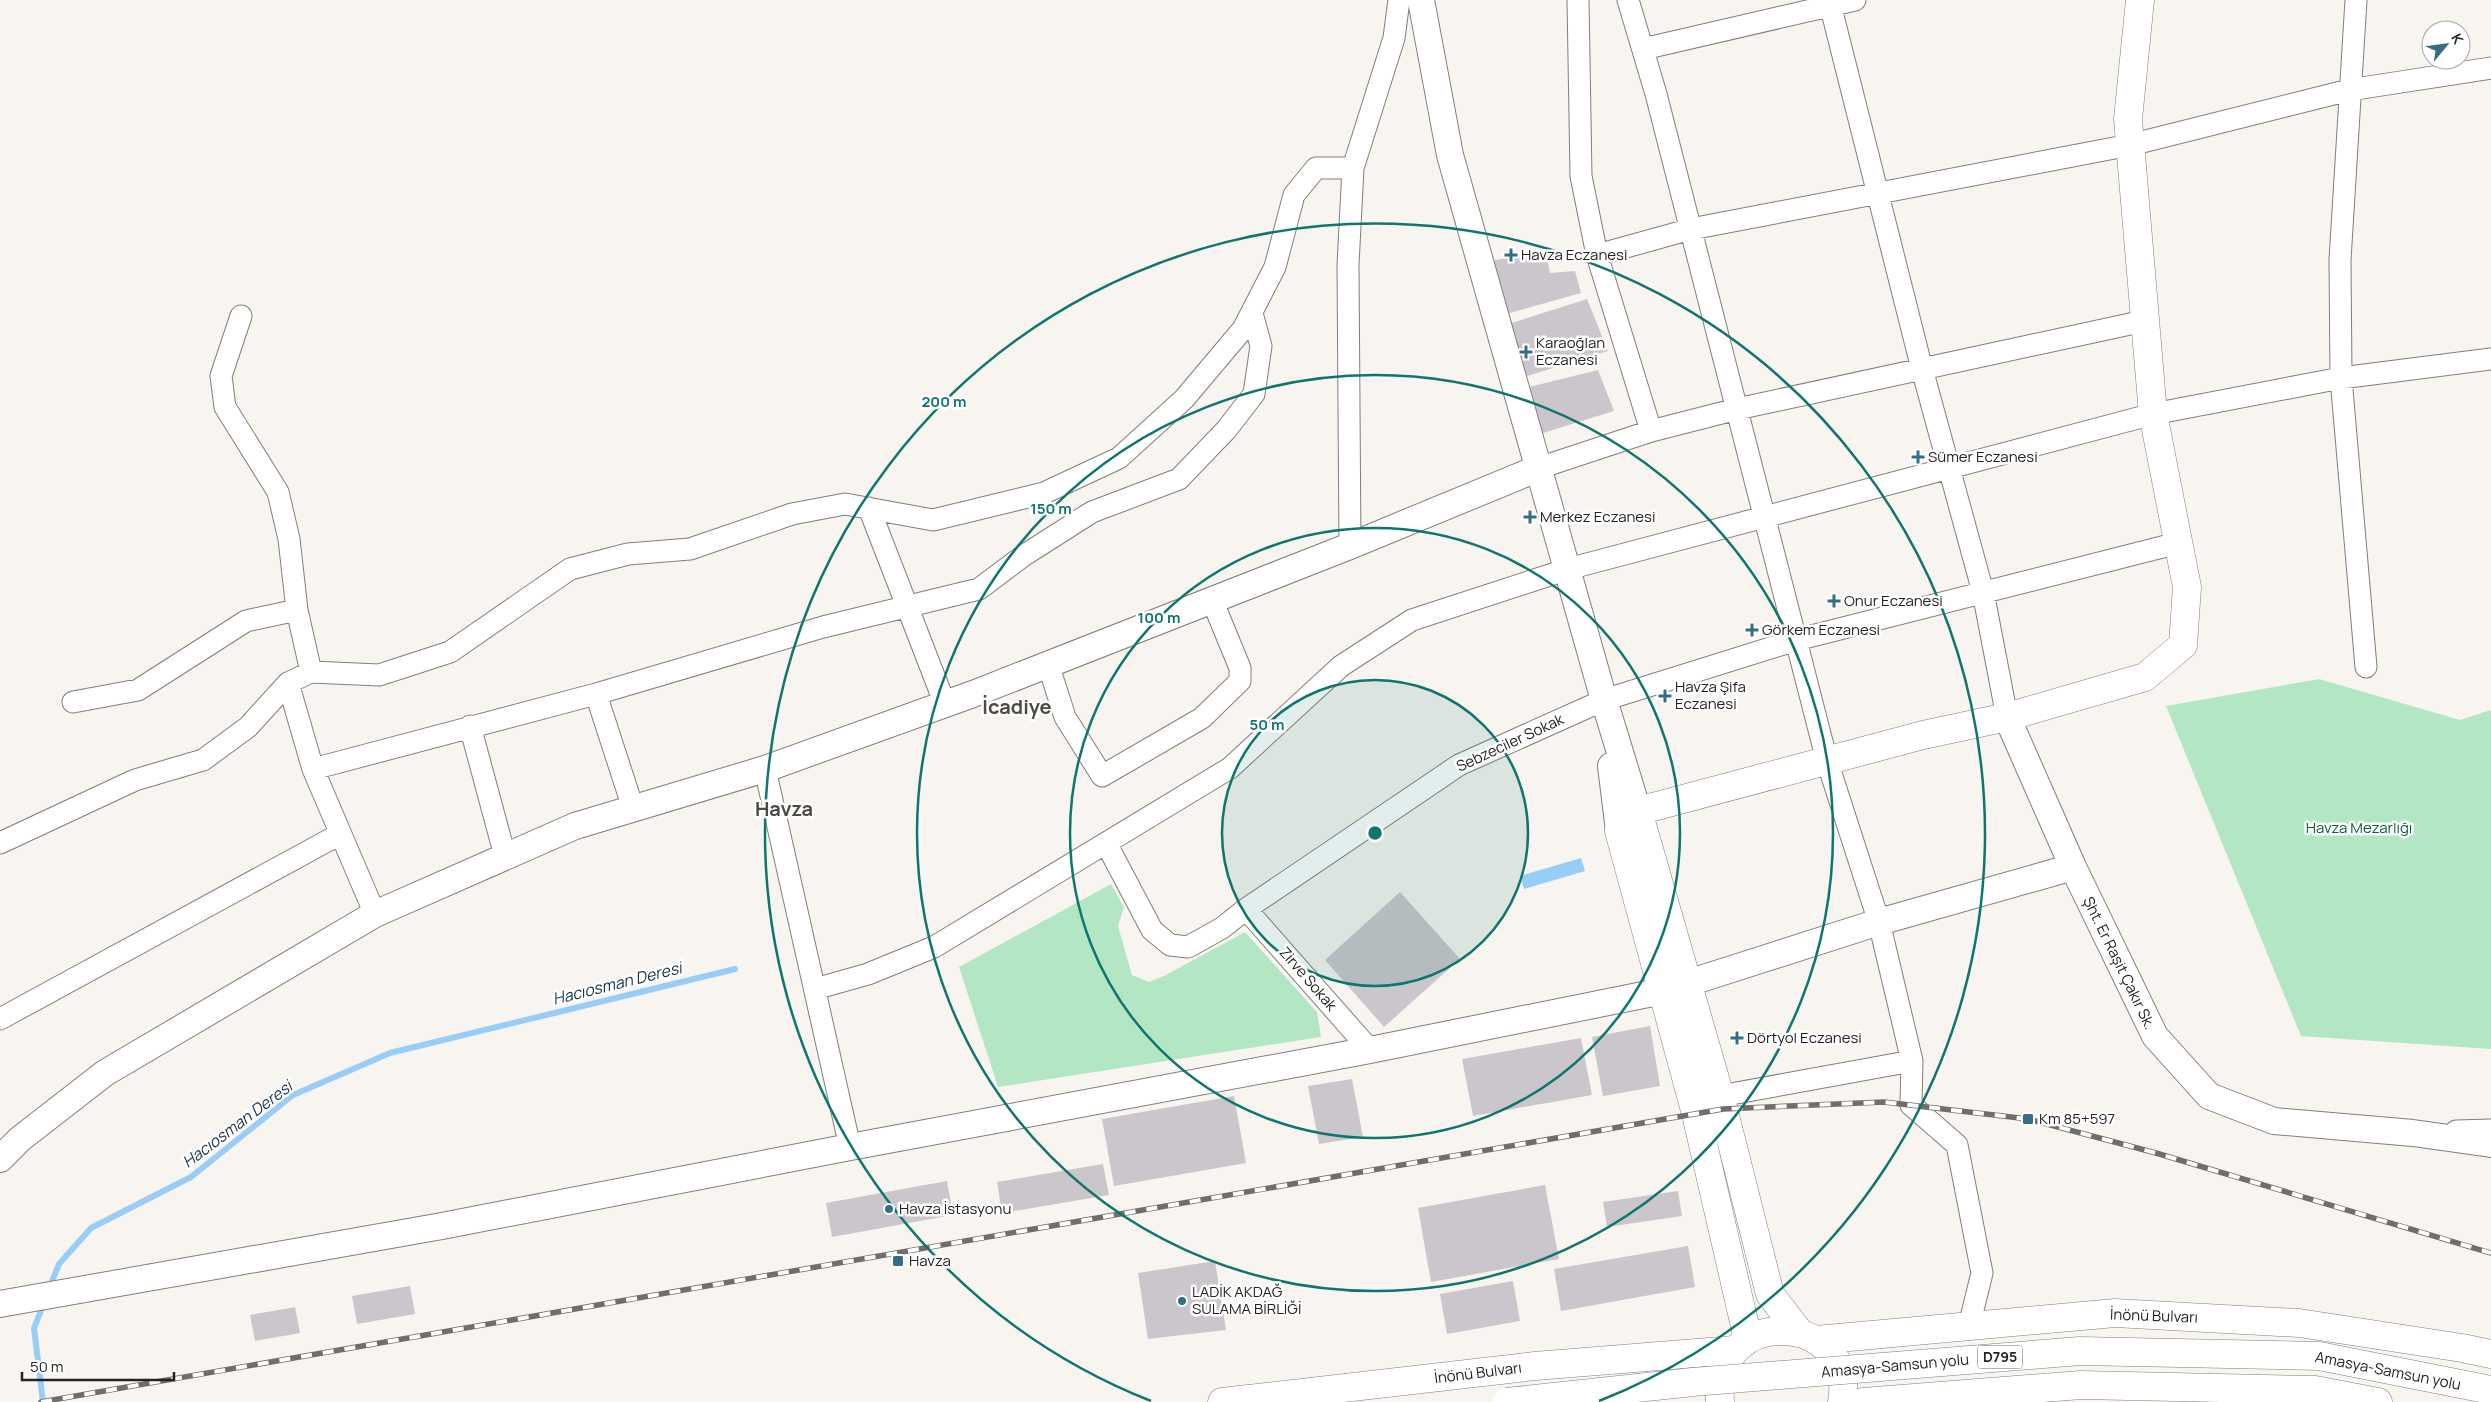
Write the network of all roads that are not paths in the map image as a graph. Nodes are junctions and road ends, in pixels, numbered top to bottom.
1 (1399, 0) edge
2 (1422, 0) edge
3 (1578, 0) edge
4 (1628, 0) edge
5 (1855, 0) edge
6 (2140, 0) edge
7 (2356, 0) edge
8 (1830, 2) edge
9 (1642, 49) junction
10 (2491, 68) edge
11 (2349, 90) junction
12 (2130, 144) junction
13 (1353, 168) junction
14 (1878, 192) junction
15 (1691, 229) junction
16 (1597, 255) junction
17 (1252, 313) junction
18 (241, 316) dead end
19 (2144, 321) junction
20 (2491, 359) edge
21 (1922, 369) junction
22 (2341, 378) junction
23 (1737, 409) junction
24 (2153, 414) junction
25 (1651, 431) junction
26 (1539, 468) junction
27 (1948, 469) junction
28 (869, 508) junction
29 (1765, 519) junction
30 (2178, 543) junction
31 (1350, 546) junction
32 (1568, 569) junction
33 (1983, 592) junction
34 (1212, 600) junction
35 (908, 606) junction
36 (297, 610) junction
37 (1796, 640) junction
38 (1048, 664) junction
39 (2366, 667) dead end
40 (311, 672) junction
41 (288, 683) junction
42 (596, 694) junction
43 (1604, 700) junction
44 (73, 702) dead end
45 (945, 704) junction
46 (2007, 717) junction
47 (470, 726) junction
48 (1827, 761) junction
49 (313, 769) junction
50 (765, 769) junction
51 (633, 808) junction
52 (1638, 812) junction
53 (1619, 831) junction
54 (340, 834) junction
55 (0, 843) edge
56 (1106, 843) junction
57 (505, 856) junction
58 (2073, 868) junction
59 (1246, 909) junction
60 (375, 914) junction
61 (1879, 922) junction
62 (1675, 986) junction
63 (815, 989) junction
64 (0, 1019) edge
65 (1370, 1050) junction
66 (1912, 1061) junction
67 (1720, 1096) junction
68 (2491, 1130) edge
69 (2413, 1133) junction
70 (2491, 1144) edge
71 (850, 1147) junction
72 (0, 1159) edge
73 (8, 1302) edge
74 (1969, 1326) junction
75 (1807, 1336) junction
76 (1741, 1344) junction
77 (2491, 1354) edge
78 (2491, 1390) edge
79 (1222, 1402) edge
80 (1507, 1402) edge
81 (1720, 1402) edge
82 (1842, 1402) edge
83 (1863, 1402) edge
84 (2378, 1402) edge

1 - 13 street
2 - 26 street
3 - 16 street
4 - 9 street
5 - 8 street
6 - 12 main road
7 - 11 street
8 - 9 street
8 - 14 street
9 - 15 street
10 - 11 street
11 - 12 street
11 - 22 street
12 - 14 street
12 - 19 main road
13 - 17 street
13 - 31 street
14 - 15 street
14 - 21 street
15 - 16 street
15 - 23 street
16 - 25 street
17 - 28 street
17 - 35 street
18 - 36 street
19 - 21 street
19 - 24 main road
20 - 22 street
21 - 23 street
21 - 27 street
22 - 24 street
22 - 39 street
23 - 25 street
23 - 29 street
24 - 27 street
24 - 30 main road
25 - 26 street
26 - 31 street
26 - 32 street
27 - 29 street
27 - 33 street
28 - 35 street
28 - 40 street
29 - 32 street
29 - 37 street
30 - 33 street, Sebzeciler Sokak
30 - 46 main road
31 - 34 street
32 - 43 street
32 - 56 street
33 - 37 street, Sebzeciler Sokak
33 - 46 street
34 - 38 street
34 - 38 street
35 - 42 street
35 - 45 street
36 - 40 street
36 - 44 street
37 - 43 street, Sebzeciler Sokak
37 - 48 street
38 - 45 street
40 - 41 street
41 - 49 street
41 - 55 street
42 - 47 street
42 - 51 street
43 - 52 street
43 - 53 street
43 - 59 street, Sebzeciler Sokak
45 - 50 street
46 - 48 main road
46 - 58 street, Şht. Er Raşit Çakır Sk.
47 - 49 street
47 - 57 street
48 - 52 main road
48 - 61 street
49 - 54 street
50 - 51 street
50 - 63 street
51 - 57 street
52 - 53 main road
52 - 62 main road
53 - 62 main road
54 - 60 street
54 - 64 street
56 - 59 street, Sebzeciler Sokak
56 - 63 street
57 - 60 street
58 - 61 street
58 - 69 street, Şht. Er Raşit Çakır Sk.
59 - 65 street, Zirve Sokak
60 - 72 street
61 - 62 street
61 - 66 street
62 - 65 street
62 - 67 main road
62 - 76 main road
63 - 71 street
65 - 71 street
66 - 67 street
66 - 74 street
67 - 75 main road
68 - 69 street
69 - 70 street, Şht. Er Raşit Çakır Sk.
71 - 73 street
74 - 75 main road, İnönü Bulvarı
74 - 77 main road, İnönü Bulvarı
75 - 76 main road, İnönü Bulvarı
75 - 82 main road
76 - 79 main road, İnönü Bulvarı
76 - 81 main road
78 - 80 main road, Amasya-Samsun yolu / D795, bridge
83 - 84 main road, D795

